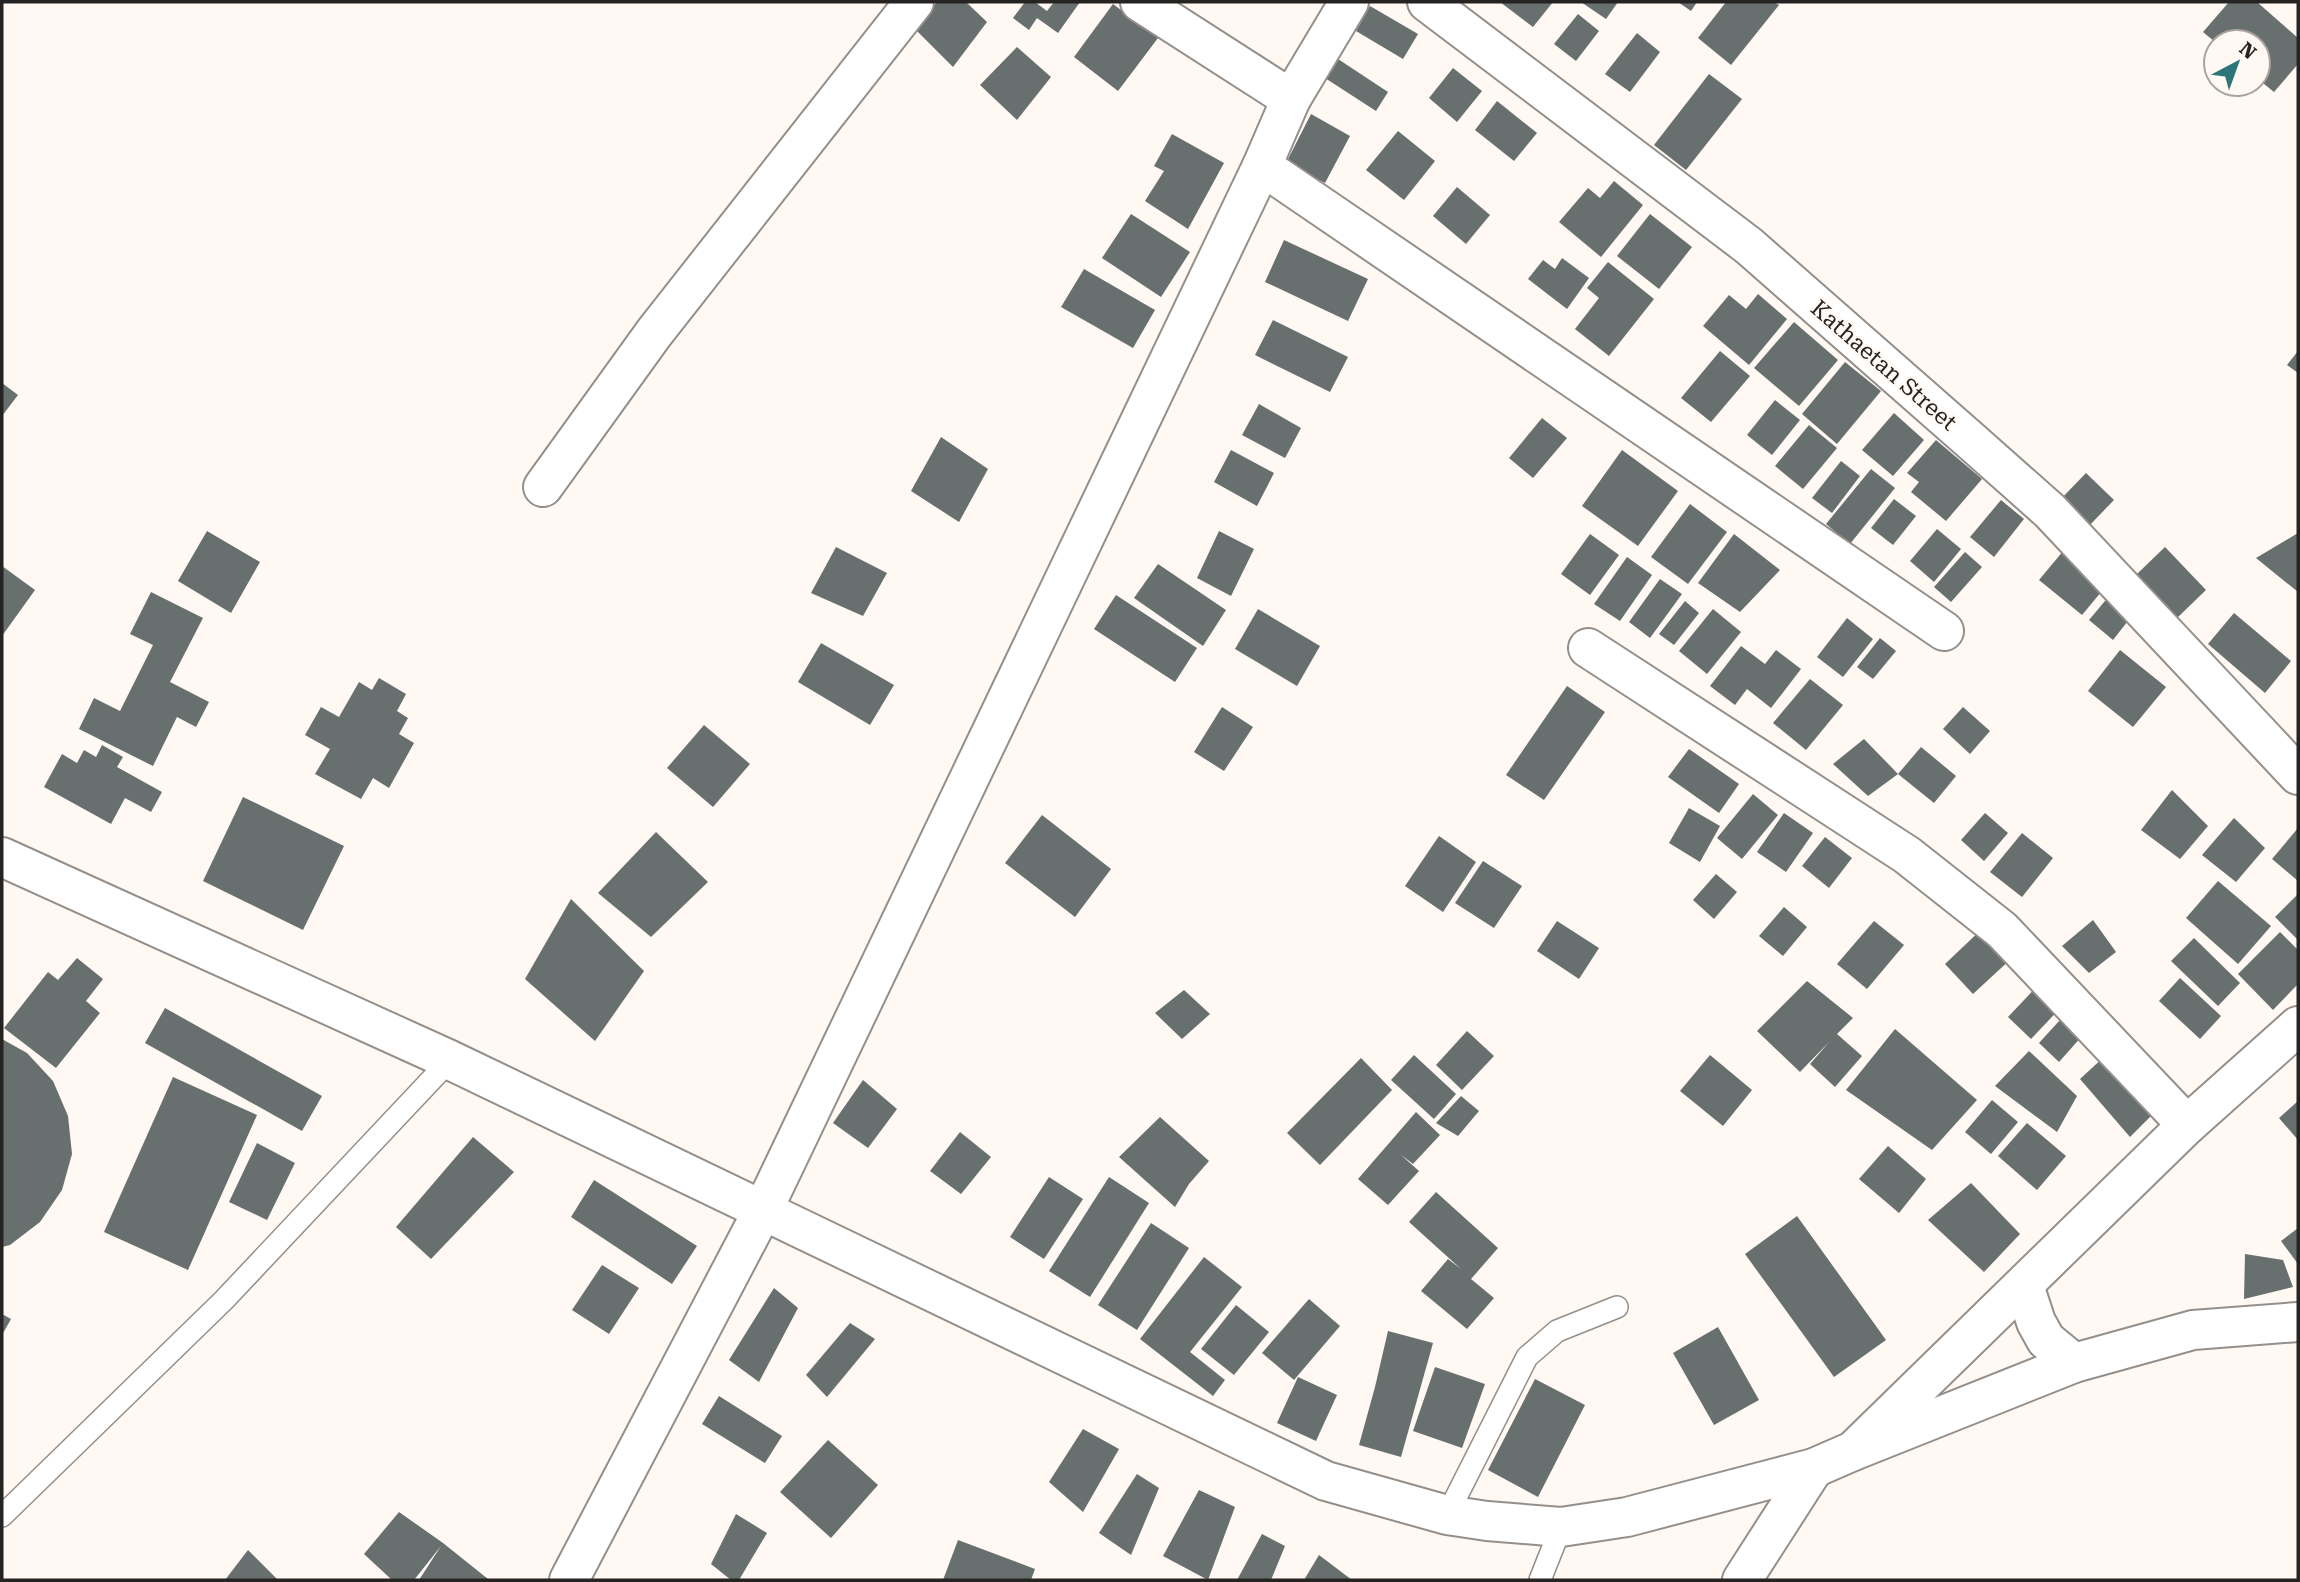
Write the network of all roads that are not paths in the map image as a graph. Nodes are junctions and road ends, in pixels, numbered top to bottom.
1 (914, 2) edge
2 (1140, 2) edge
3 (1349, 2) edge
4 (1427, 2) edge
5 (1291, 99) junction
6 (1262, 166) junction
7 (543, 487) dead end
8 (1944, 631) dead end
9 (1588, 648) dead end
10 (2298, 775) edge
11 (2, 857) edge
12 (2298, 1026) edge
13 (450, 1060) junction
14 (2187, 1125) junction
15 (762, 1212) junction
16 (2024, 1285) junction
17 (1617, 1307) dead end
18 (2298, 1322) edge
19 (2074, 1363) junction
20 (1853, 1451) junction
21 (1814, 1468) junction
22 (1447, 1515) junction
23 (2, 1516) edge
24 (1561, 1527) junction
25 (569, 1580) edge
26 (1540, 1580) edge
27 (1742, 1580) edge

1 - 7 street
2 - 5 street
3 - 5 street
4 - 10 street, Kathaetan Street
5 - 6 street
6 - 8 street
6 - 15 street
9 - 14 street
11 - 13 street
12 - 14 street
13 - 15 street
13 - 23 lane
14 - 16 street
15 - 22 street
15 - 25 street
16 - 19 street
16 - 20 street
17 - 22 lane
18 - 19 street
19 - 20 street
20 - 21 street
21 - 24 street
21 - 27 street
22 - 24 street
24 - 26 lane

